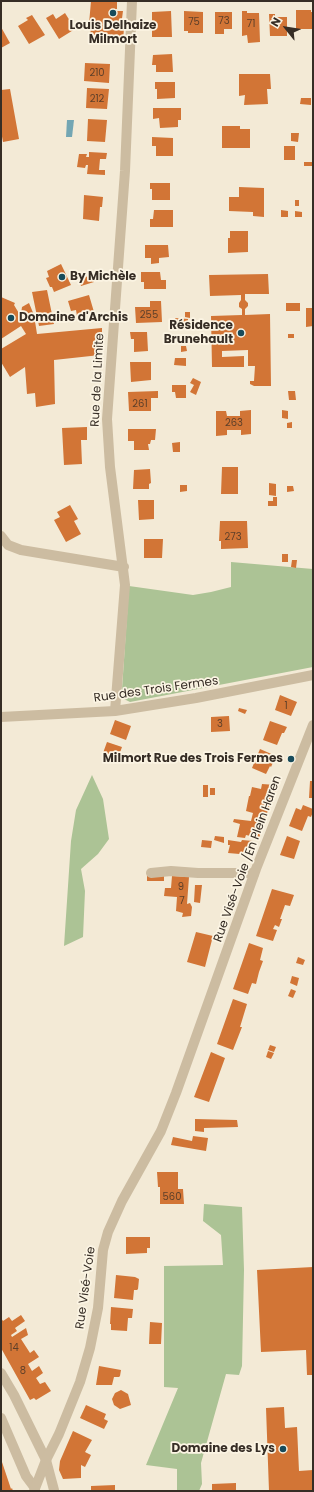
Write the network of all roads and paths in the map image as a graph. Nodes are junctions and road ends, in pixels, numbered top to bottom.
1 (132, 1) edge
2 (1, 536) edge
3 (124, 567) junction
4 (313, 675) edge
5 (115, 711) junction
6 (1, 716) edge
7 (313, 725) edge
8 (152, 873) dead end
9 (254, 874) junction
10 (209, 1003) joint
11 (1, 1373) edge
12 (1, 1418) edge
13 (46, 1460) junction
14 (34, 1490) edge
15 (54, 1490) dead end

1 - 3 street, Rue de la Limite
2 - 3 street
3 - 5 street, Rue de la Limite
4 - 5 street, Rue des Trois Fermes
5 - 6 street, Rue des Trois Fermes
7 - 9 street, Rue Visé-Voie /En Plein Haren
8 - 9 street
9 - 10 street, Rue Visé-Voie /En Plein Haren
10 - 13 street, Rue Visé-Voie
11 - 13 street
12 - 14 street
13 - 14 street, Rue Visé-Voie
13 - 15 street

